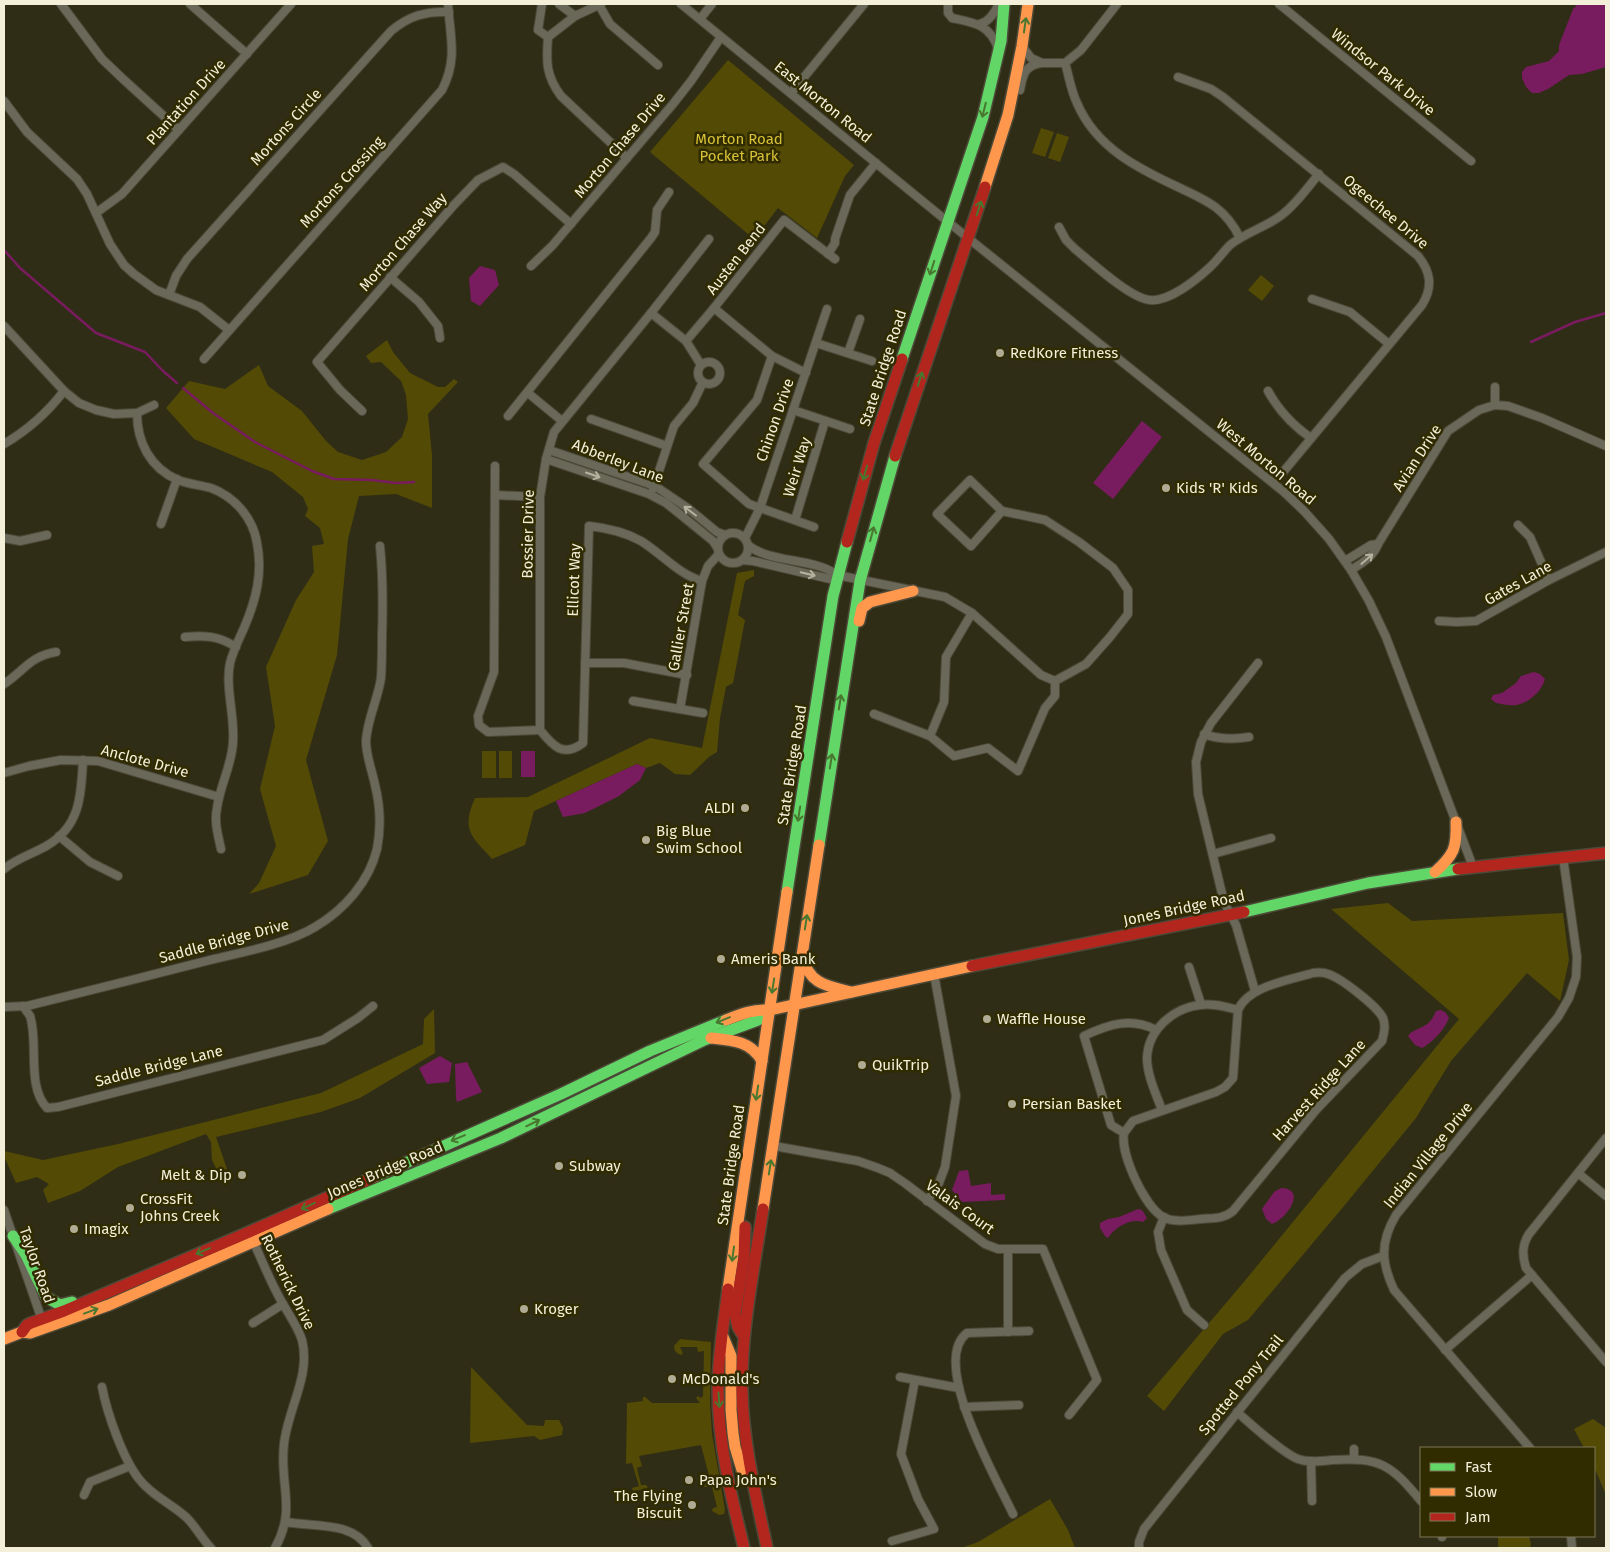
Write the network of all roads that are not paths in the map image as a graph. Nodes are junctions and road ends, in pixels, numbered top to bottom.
1 (61, 4) edge
2 (190, 4) edge
3 (291, 4) edge
4 (542, 4) edge
5 (560, 4) edge
6 (681, 4) edge
7 (712, 4) edge
8 (864, 4) edge
9 (948, 4) edge
10 (999, 4) edge
11 (1004, 4) edge
12 (1028, 4) edge
13 (1117, 4) edge
14 (1279, 4) edge
15 (600, 5) edge
16 (449, 8) edge
17 (575, 16) junction
18 (700, 19) junction
19 (980, 24) junction
20 (721, 36) junction
21 (548, 37) junction
22 (1022, 46) junction
23 (999, 50) junction
24 (247, 54) junction
25 (1042, 63) junction
26 (1065, 63) junction
27 (658, 65) dead end
28 (1178, 77) dead end
29 (791, 93) junction
30 (4, 101) edge
31 (179, 130) junction
32 (997, 149) junction
33 (627, 158) junction
34 (1470, 161) dead end
35 (876, 163) junction
36 (1319, 174) junction
37 (670, 192) dead end
38 (96, 213) junction
39 (948, 222) junction
40 (571, 224) junction
41 (1059, 227) dead end
42 (968, 238) junction
43 (1240, 238) junction
44 (709, 239) dead end
45 (825, 251) junction
46 (834, 259) dead end
47 (532, 266) dead end
48 (390, 277) junction
49 (169, 295) junction
50 (1312, 299) dead end
51 (714, 308) junction
52 (827, 309) dead end
53 (651, 313) junction
54 (860, 319) dead end
55 (4, 326) edge
56 (229, 330) junction
57 (440, 338) dead end
58 (686, 341) junction
59 (816, 342) junction
60 (1390, 344) junction
61 (848, 353) junction
62 (772, 356) junction
63 (204, 358) dead end
64 (872, 361) dead end
65 (701, 365) junction
66 (806, 373) junction
67 (703, 382) junction
68 (1494, 387) dead end
69 (64, 391) junction
70 (1268, 391) dead end
71 (528, 393) junction
72 (154, 405) dead end
73 (1495, 405) junction
74 (793, 410) junction
75 (362, 411) dead end
76 (137, 413) junction
77 (508, 416) dead end
78 (592, 419) dead end
79 (562, 421) junction
80 (825, 421) junction
81 (850, 429) dead end
82 (1311, 438) junction
83 (4, 444) edge
84 (667, 446) junction
85 (1606, 446) edge
86 (548, 450) junction
87 (546, 460) junction
88 (495, 466) dead end
89 (177, 479) junction
90 (1274, 483) junction
91 (655, 486) junction
92 (649, 494) junction
93 (496, 495) junction
94 (540, 497) junction
95 (760, 508) junction
96 (1002, 511) junction
97 (795, 520) junction
98 (161, 524) dead end
99 (1518, 525) dead end
100 (814, 527) dead end
101 (47, 535) dead end
102 (726, 535) junction
103 (4, 538) edge
104 (745, 538) junction
105 (1378, 544) junction
106 (380, 546) dead end
107 (749, 546) junction
108 (719, 552) junction
109 (1606, 552) edge
110 (742, 560) junction
111 (1345, 561) junction
112 (1352, 570) junction
113 (837, 575) junction
114 (1549, 580) junction
115 (702, 581) junction
116 (860, 581) junction
117 (913, 591) junction
118 (972, 613) junction
119 (1439, 621) dead end
120 (185, 637) dead end
121 (236, 647) junction
122 (56, 652) dead end
123 (585, 663) junction
124 (1258, 664) dead end
125 (687, 674) junction
126 (843, 681) junction
127 (1055, 681) junction
128 (4, 684) edge
129 (633, 701) dead end
130 (680, 709) junction
131 (703, 713) dead end
132 (874, 714) dead end
133 (540, 730) junction
134 (1204, 734) junction
135 (930, 736) junction
136 (1249, 736) dead end
137 (83, 760) junction
138 (4, 773) edge
139 (219, 797) junction
140 (1456, 822) junction
141 (60, 836) junction
142 (1271, 838) dead end
143 (221, 849) dead end
144 (1606, 853) edge
145 (1213, 854) junction
146 (1563, 857) junction
147 (1473, 866) junction
148 (4, 869) edge
149 (1435, 872) junction
150 (118, 876) dead end
151 (1231, 914) junction
152 (801, 953) junction
153 (1189, 967) dead end
154 (934, 974) junction
155 (1255, 991) junction
156 (851, 992) junction
157 (793, 1004) junction
158 (1200, 1004) junction
159 (23, 1006) junction
160 (373, 1006) dead end
161 (4, 1007) edge
162 (770, 1010) junction
163 (1238, 1010) junction
164 (790, 1026) junction
165 (1156, 1030) junction
166 (711, 1038) junction
167 (762, 1061) junction
168 (624, 1063) junction
169 (561, 1094) junction
170 (566, 1107) junction
171 (1162, 1110) junction
172 (1124, 1133) junction
173 (1606, 1138) edge
174 (774, 1146) junction
175 (475, 1149) junction
176 (1578, 1173) junction
177 (744, 1182) junction
178 (1606, 1196) edge
179 (927, 1201) junction
180 (4, 1210) edge
181 (1164, 1217) junction
182 (248, 1232) junction
183 (13, 1236) junction
184 (254, 1243) junction
185 (1008, 1249) junction
186 (1383, 1256) junction
187 (1532, 1275) junction
188 (138, 1279) junction
189 (283, 1304) junction
190 (253, 1323) dead end
191 (44, 1324) junction
192 (1204, 1325) dead end
193 (1029, 1331) dead end
194 (1008, 1332) junction
195 (722, 1334) junction
196 (744, 1336) junction
197 (4, 1339) edge
198 (1445, 1350) junction
199 (1606, 1362) edge
200 (900, 1377) dead end
201 (915, 1380) junction
202 (102, 1387) dead end
203 (959, 1388) junction
204 (1019, 1405) dead end
205 (964, 1407) junction
206 (1237, 1412) junction
207 (1069, 1415) dead end
208 (1529, 1447) edge
209 (1354, 1448) dead end
210 (1354, 1459) junction
211 (1312, 1461) junction
212 (130, 1466) junction
213 (84, 1494) dead end
214 (1420, 1500) edge
215 (1312, 1501) dead end
216 (758, 1510) junction
217 (1013, 1514) dead end
218 (286, 1522) junction
219 (892, 1541) dead end
220 (211, 1548) edge
221 (275, 1548) edge
222 (368, 1548) edge
223 (744, 1548) edge
224 (767, 1548) edge
225 (1138, 1548) edge

1 - 31 street
2 - 24 street
3 - 24 street, Plantation Drive
4 - 21 street
5 - 17 street
6 - 18 street, East Morton Road
7 - 18 street
8 - 29 street
9 - 19 street
10 - 19 street
11 - 23 main road, State Bridge Road
22 -> 12 main road
13 - 26 street
14 - 34 street, Windsor Park Drive
15 - 17 street
15 - 27 street
16 - 49 street, Mortons Circle
16 - 56 street, Mortons Crossing
17 - 21 street
18 - 20 street, East Morton Road
19 - 23 street
20 - 29 street, East Morton Road
20 - 33 street, Morton Chase Drive
21 - 33 street
22 - 25 street
22 - 32 main road
23 -> 39 main road, State Bridge Road
24 - 31 street, Plantation Drive
25 - 26 street
25 - 32 street
26 - 43 street
28 - 36 street, Ogeechee Drive
29 - 35 street, East Morton Road
30 - 38 street
31 - 38 street, Plantation Drive
42 -> 32 main road
33 - 40 street, Morton Chase Drive
35 - 39 street, East Morton Road
35 - 45 street
36 - 43 street
36 - 60 street, Ogeechee Drive
37 - 71 street
38 - 49 street
39 - 42 street, West Morton Road
39 -> 113 main road, State Bridge Road
40 - 47 street, Morton Chase Drive
40 - 48 street, Morton Chase Way
41 - 43 street
42 - 90 street, West Morton Road
116 -> 42 main road
44 - 53 street, Bossier Drive
45 - 46 street, Austen Bend
45 - 51 street, Austen Bend
48 - 57 street
48 - 75 street, Morton Chase Way
49 - 56 street
50 - 60 street
51 - 58 street, Austen Bend
51 - 62 street
52 - 59 street, Chinon Drive
53 - 58 street
53 - 79 street, Bossier Drive
54 - 61 street
55 - 69 street
56 - 63 street, Mortons Crossing
58 - 65 street
59 - 61 street
59 - 66 street, Chinon Drive
60 - 82 street, Ogeechee Drive
61 - 64 street
62 - 66 street
62 - 95 street
65 - 67 street
65 - 67 street
66 - 74 street, Chinon Drive
67 - 84 street
68 - 73 street
69 - 76 street
69 - 83 street
70 - 82 street
71 - 77 street
71 - 79 street
72 - 76 street
73 - 85 street
73 - 105 street, Avian Drive
74 - 80 street
74 - 95 street, Chinon Drive
76 - 89 street
78 - 84 street
79 - 86 street, Bossier Drive
80 - 81 street
80 - 97 street, Weir Way
82 - 90 street, Ogeechee Drive
84 - 91 street
86 - 87 street, Bossier Drive
86 - 91 street, Abberley Lane
87 -> 92 street, Abberley Lane
87 - 94 street, Bossier Drive
88 - 93 street
89 - 98 street
89 - 121 street
90 - 111 street, West Morton Road
91 - 92 street
102 -> 91 street, Abberley Lane
92 - 108 street, Abberley Lane
93 - 94 street
93 - 133 street
94 - 133 street, Bossier Drive
95 - 97 street
95 - 104 street, Chinon Drive
96 - 96 street
96 - 127 street
97 - 100 street
99 - 114 street
101 - 103 street
102 - 104 street
102 - 108 street, Gallier Street
104 - 107 street
105 - 111 street
112 -> 105 street, Avian Drive
106 - 159 street, Saddle Bridge Drive
107 - 110 street
107 - 113 street
108 - 110 street
108 - 115 street, Gallier Street
109 - 114 street, Gates Lane
110 -> 113 street
111 - 112 street, West Morton Road
112 - 140 street, West Morton Road
113 - 116 street
113 -> 162 main road, State Bridge Road
114 - 119 street, Gates Lane
115 - 123 street, Ellicot Way
115 - 125 street, Gallier Street
116 - 117 street
116 - 126 main road
117 - 118 street
117 - 126 main road
118 - 127 street
118 - 135 street
120 - 121 street
121 - 139 street
122 - 128 street
123 - 125 street
123 - 133 street, Ellicot Way
124 - 134 street
125 - 130 street, Gallier Street
152 -> 126 main road
127 - 135 street
129 - 130 street
130 - 131 street
132 - 135 street
134 - 136 street
134 - 145 street
137 - 138 street, Anclote Drive
137 - 139 street, Anclote Drive
137 - 141 street
139 - 143 street
140 - 147 street, West Morton Road
140 - 149 main road
141 - 148 street
141 - 150 street
142 - 145 street
144 - 146 main road, Jones Bridge Road
145 - 151 street
146 - 147 main road, Jones Bridge Road
146 - 186 street, Indian Village Drive
147 - 149 main road, Jones Bridge Road
149 - 151 main road, Jones Bridge Road
151 - 154 main road, Jones Bridge Road
151 - 155 street
152 - 156 main road
152 - 157 main road
153 - 158 street
154 - 156 main road, Jones Bridge Road
154 - 179 street
155 - 163 street
155 - 181 street, Harvest Ridge Lane
156 - 157 main road, Jones Bridge Road
157 - 162 main road, Jones Bridge Road
157 - 164 main road
158 - 163 street
158 - 165 street
159 - 160 street, Saddle Bridge Lane
159 - 161 street, Saddle Bridge Drive
162 - 164 main road
162 - 166 main road, Jones Bridge Road
162 - 167 main road, State Bridge Road
162 -> 168 main road, Jones Bridge Road
163 - 171 street
164 - 174 main road
165 - 171 street
165 - 172 street
166 - 167 main road
166 - 170 main road, Jones Bridge Road
167 -> 177 main road, State Bridge Road
168 - 169 main road, Jones Bridge Road
168 - 170 main road
169 - 175 main road
169 -> 182 main road, Jones Bridge Road
175 -> 170 main road, Jones Bridge Road
171 - 172 street
172 - 181 street
173 - 176 street
174 - 179 street, Valais Court
196 -> 174 main road
175 - 184 main road, Jones Bridge Road
176 - 178 street
176 - 187 street
177 -> 195 main road, State Bridge Road
177 - 196 main road
179 - 185 street, Valais Court
180 - 183 street, Taylor Road
181 - 192 street
182 - 184 street, Rotherick Drive
182 -> 188 main road
183 - 188 main road
183 - 191 street, Taylor Road
184 - 189 street, Rotherick Drive
191 -> 184 main road, Jones Bridge Road
185 - 194 street
185 - 207 street, Valais Court
186 - 198 street, Indian Village Drive
186 - 206 street, Spotted Pony Trail
187 - 198 street
187 - 199 street
188 - 191 main road
189 - 190 street
189 - 218 street, Rotherick Drive
191 - 197 main road
193 - 194 street
194 - 203 street
195 - 216 main road
195 -> 223 main road, State Bridge Road
196 - 216 main road
198 - 208 street, Indian Village Drive
200 - 201 street
201 - 203 street
201 - 219 street
202 - 212 street
203 - 205 street
204 - 205 street
205 - 217 street
206 - 211 street
206 - 225 street, Spotted Pony Trail
209 - 210 street
210 - 211 street
210 - 214 street
211 - 215 street
212 - 213 street
212 - 220 street
216 - 224 main road
218 - 221 street, Rotherick Drive
218 - 222 street

